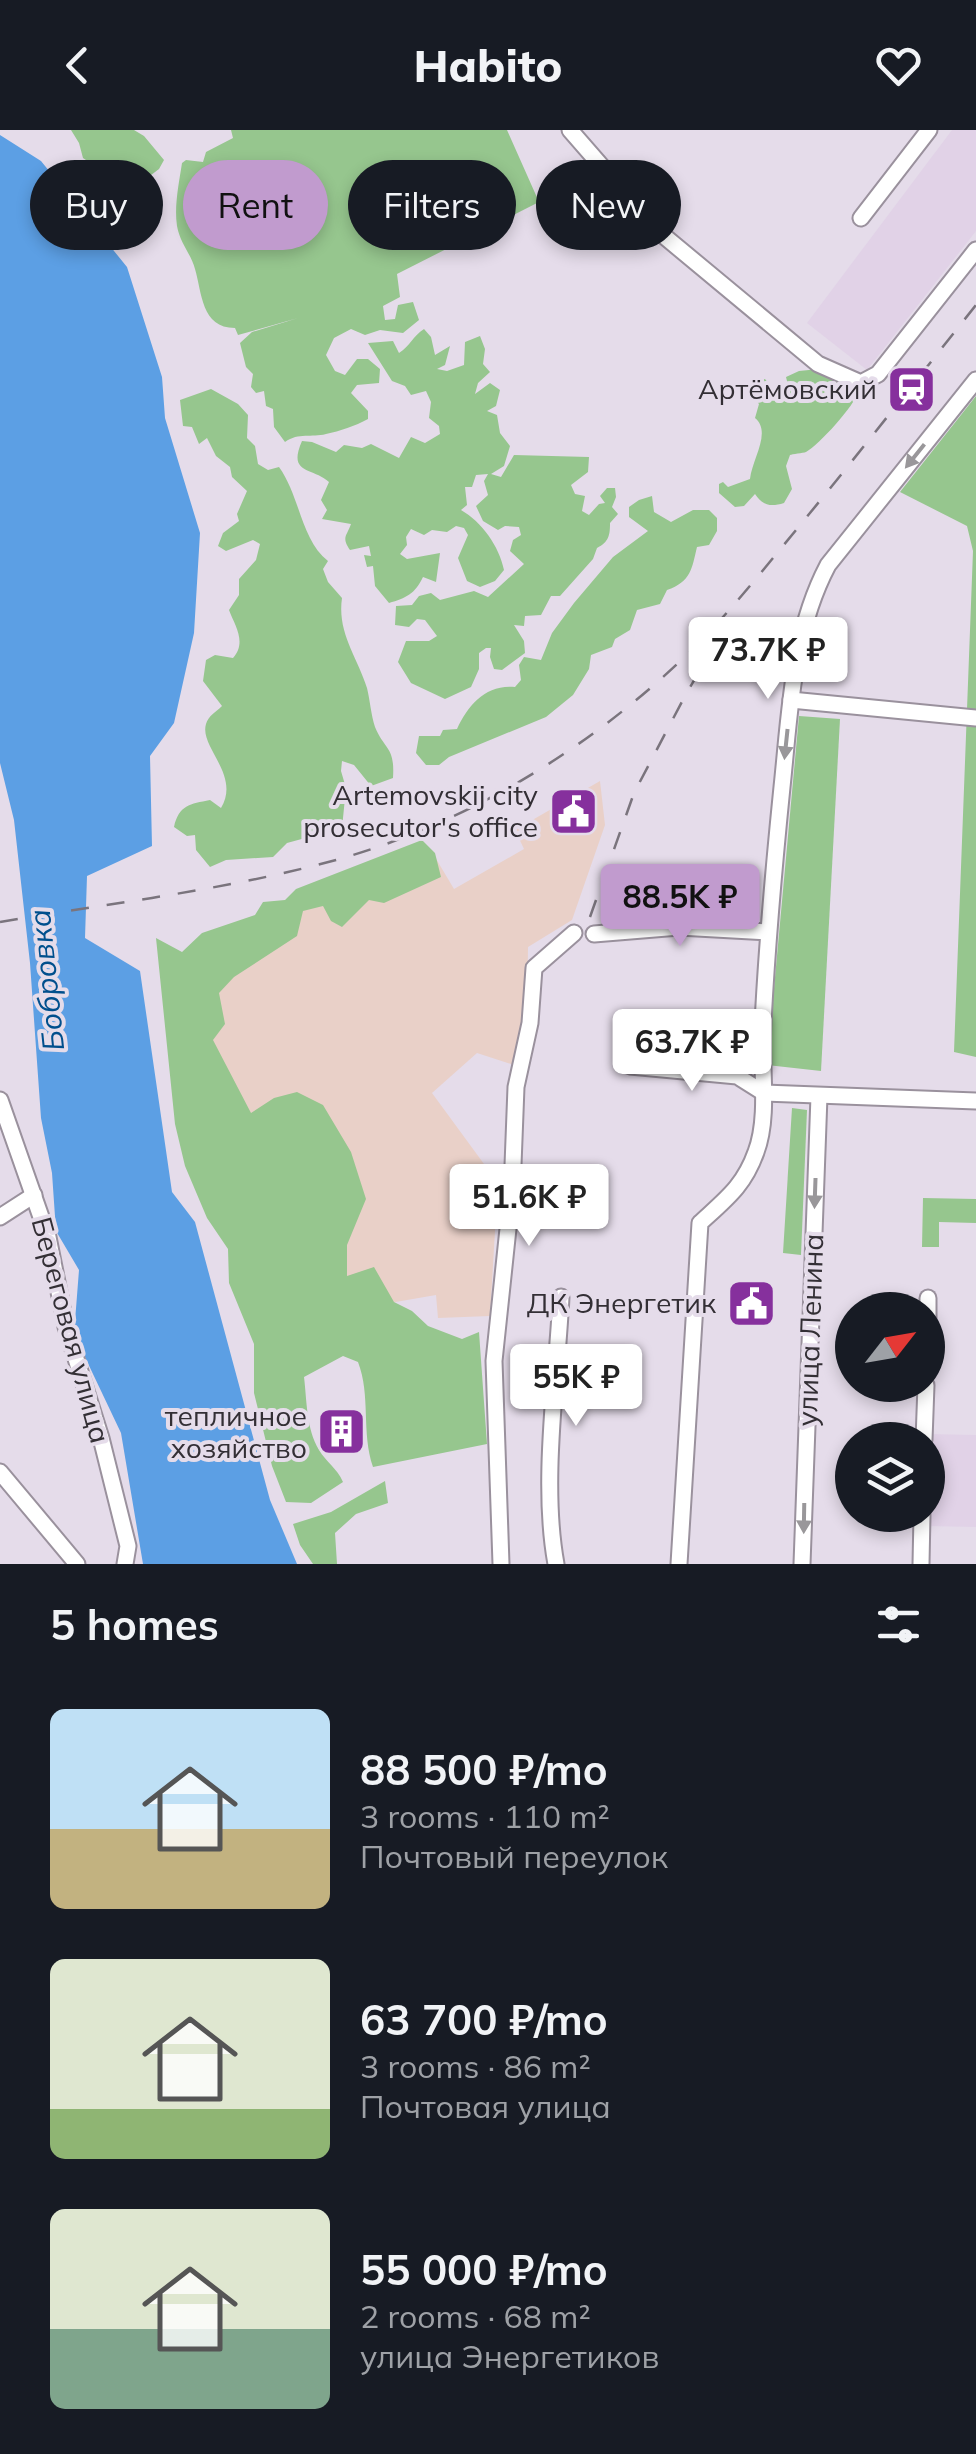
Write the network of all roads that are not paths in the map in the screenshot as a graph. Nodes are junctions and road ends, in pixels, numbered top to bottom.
1 (570, 130) edge
2 (929, 130) edge
3 (861, 218) dead end
4 (976, 250) edge
5 (976, 380) edge
6 (791, 700) junction
7 (976, 718) edge
8 (768, 932) junction
9 (574, 933) dead end
10 (594, 934) dead end
11 (630, 1066) dead end
12 (764, 1093) junction
13 (818, 1096) junction
14 (0, 1100) edge
15 (976, 1101) edge
16 (34, 1195) junction
17 (0, 1217) edge
18 (561, 1296) dead end
19 (0, 1472) edge
20 (922, 1532) edge
21 (77, 1564) edge
22 (125, 1564) edge
23 (501, 1564) edge
24 (556, 1564) edge
25 (679, 1564) edge
26 (802, 1564) edge
27 (921, 1564) edge

1 - 4 street
2 - 3 street
5 -> 6 street
6 - 7 street
6 -> 8 street
8 - 10 street
8 - 12 street
9 - 23 street
11 - 12 street
12 - 13 street
12 - 25 street
13 - 15 street
13 -> 26 street, улица Ленина
14 - 16 street, Береговая улица
16 - 17 street
16 - 22 street, Береговая улица
18 - 24 street
19 - 21 street
20 - 27 street

